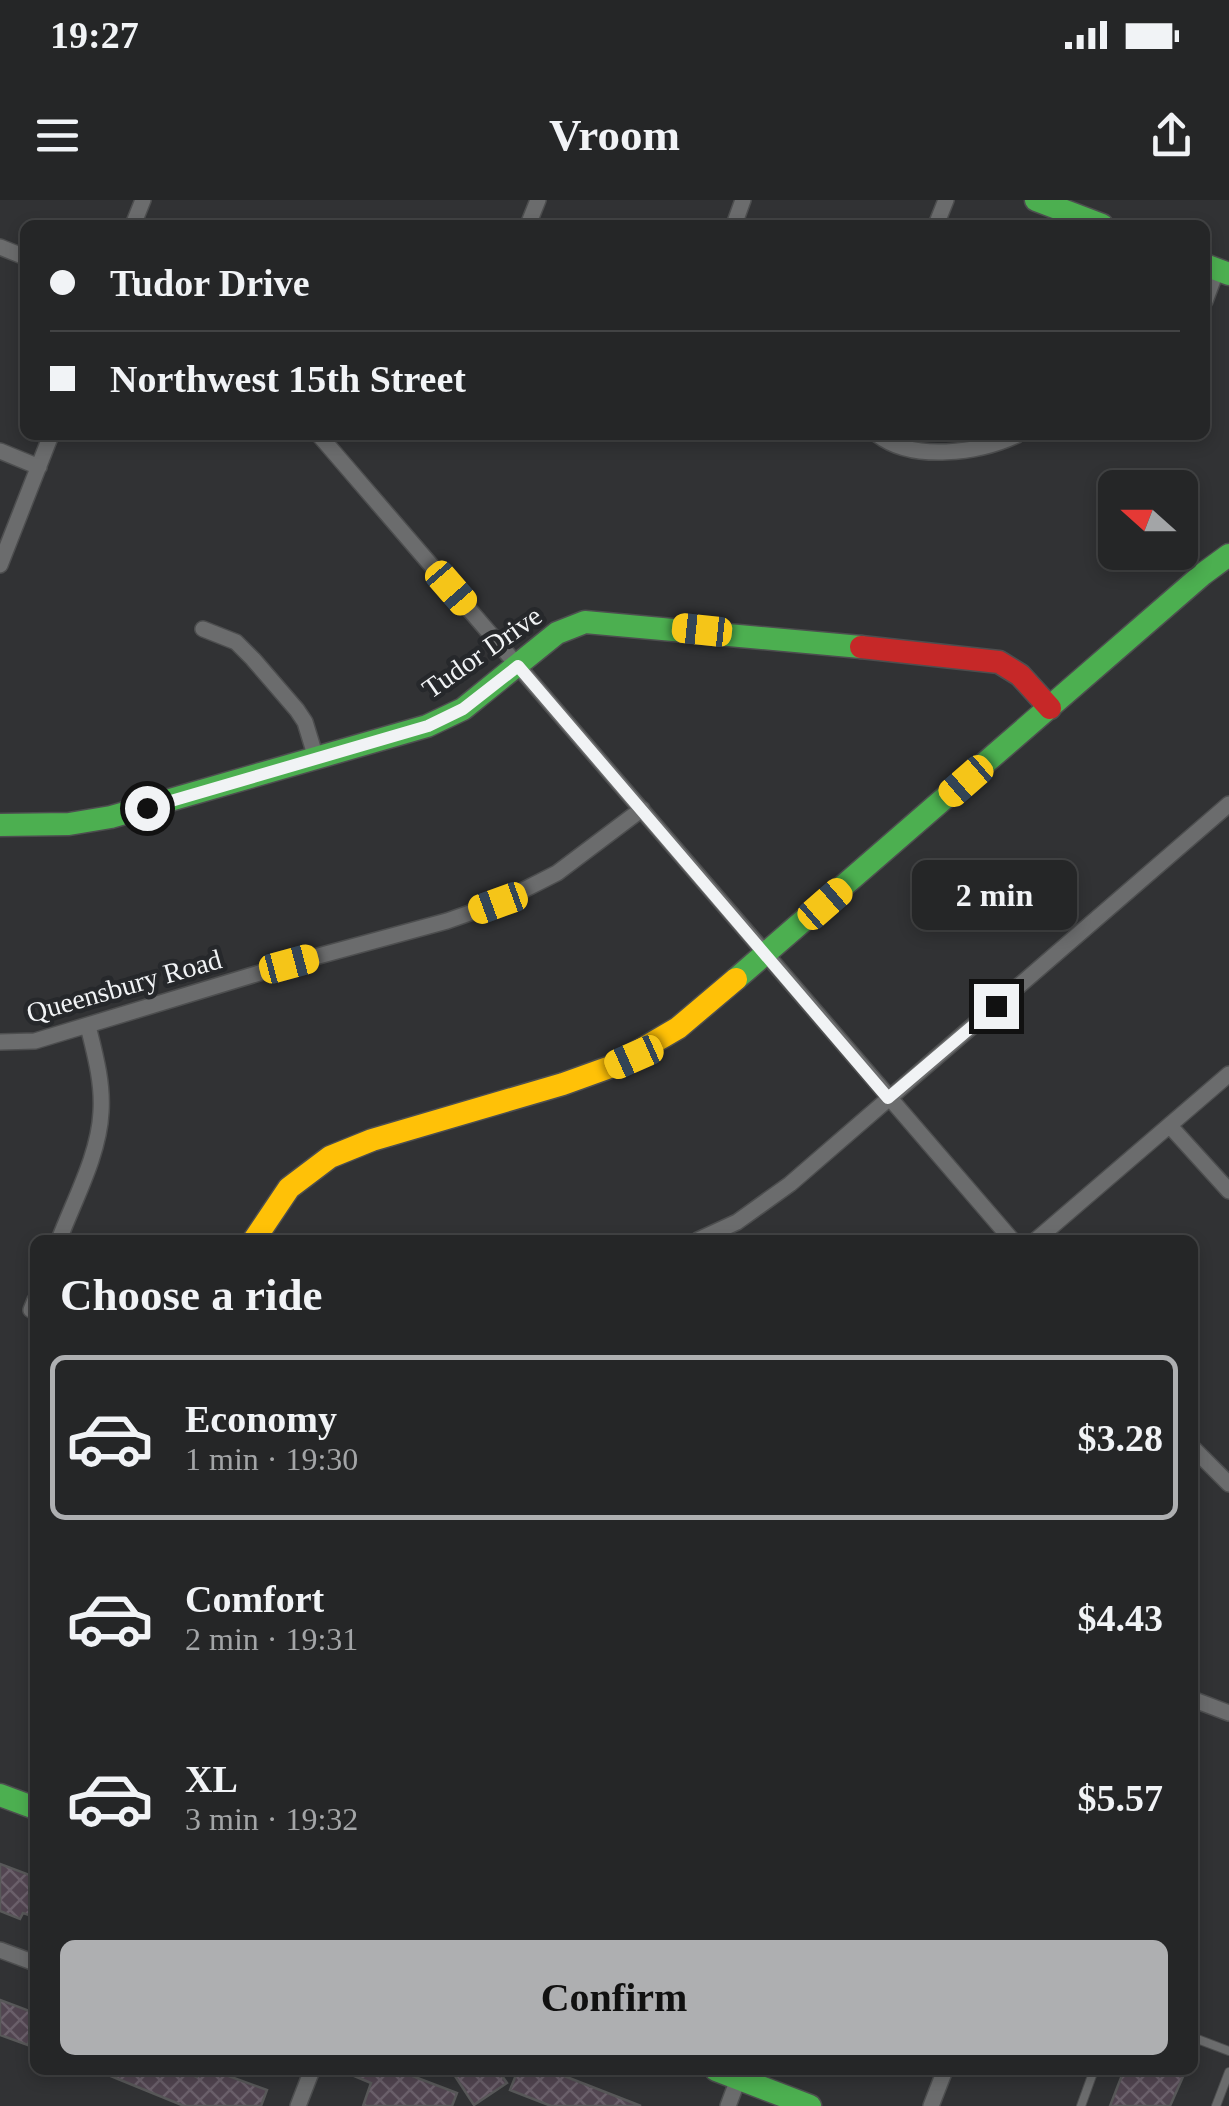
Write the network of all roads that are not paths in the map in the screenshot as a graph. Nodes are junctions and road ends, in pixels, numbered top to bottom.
1 (1039, 200) edge
2 (1089, 220) edge
3 (49, 440) edge
4 (323, 440) edge
5 (888, 440) edge
6 (1006, 440) edge
7 (0, 451) edge
8 (39, 467) junction
9 (1229, 555) edge
10 (0, 565) edge
11 (202, 629) dead end
12 (518, 666) junction
13 (1050, 708) junction
14 (316, 758) junction
15 (1229, 804) edge
16 (642, 809) junction
17 (0, 825) edge
18 (766, 954) junction
19 (88, 1026) junction
20 (0, 1042) edge
21 (1229, 1074) edge
22 (888, 1098) junction
23 (1170, 1126) junction
24 (1229, 1191) edge
25 (61, 1235) edge
26 (257, 1235) edge
27 (709, 1235) edge
28 (1008, 1235) edge
29 (1042, 1235) edge
30 (1198, 1453) edge
31 (1229, 1484) edge
32 (1198, 1701) edge
33 (1229, 1713) edge
34 (0, 1795) edge
35 (30, 1804) edge
36 (0, 1950) edge
37 (30, 1961) edge
38 (1198, 2040) edge
39 (1229, 2051) edge
40 (1229, 2072) edge
41 (310, 2075) edge
42 (732, 2075) edge
43 (737, 2075) edge
44 (942, 2075) edge
45 (1092, 2075) edge
46 (298, 2106) edge
47 (728, 2106) edge
48 (810, 2106) edge
49 (931, 2106) edge
50 (1081, 2106) edge
51 (1216, 2106) edge

1 - 2 street
3 - 8 street
4 - 12 street
5 - 6 street
7 - 8 street
8 - 10 street
9 - 13 street
11 - 14 street
12 - 13 street, Tudor Drive
12 - 14 street, Tudor Drive
12 - 16 street
13 - 18 street
14 - 17 street, Tudor Drive
15 - 22 street
16 - 18 street
16 - 19 street, Queensbury Road
18 - 22 street
18 - 26 street
19 - 20 street, Queensbury Road
19 - 25 street
21 - 23 street
22 - 27 street
22 - 28 street
23 - 24 street
23 - 29 street
30 - 31 street
32 - 33 street
34 - 35 street
36 - 37 street
38 - 39 lane
40 - 51 lane
41 - 46 street
42 - 47 street
43 - 48 street
44 - 49 street
45 - 50 lane

